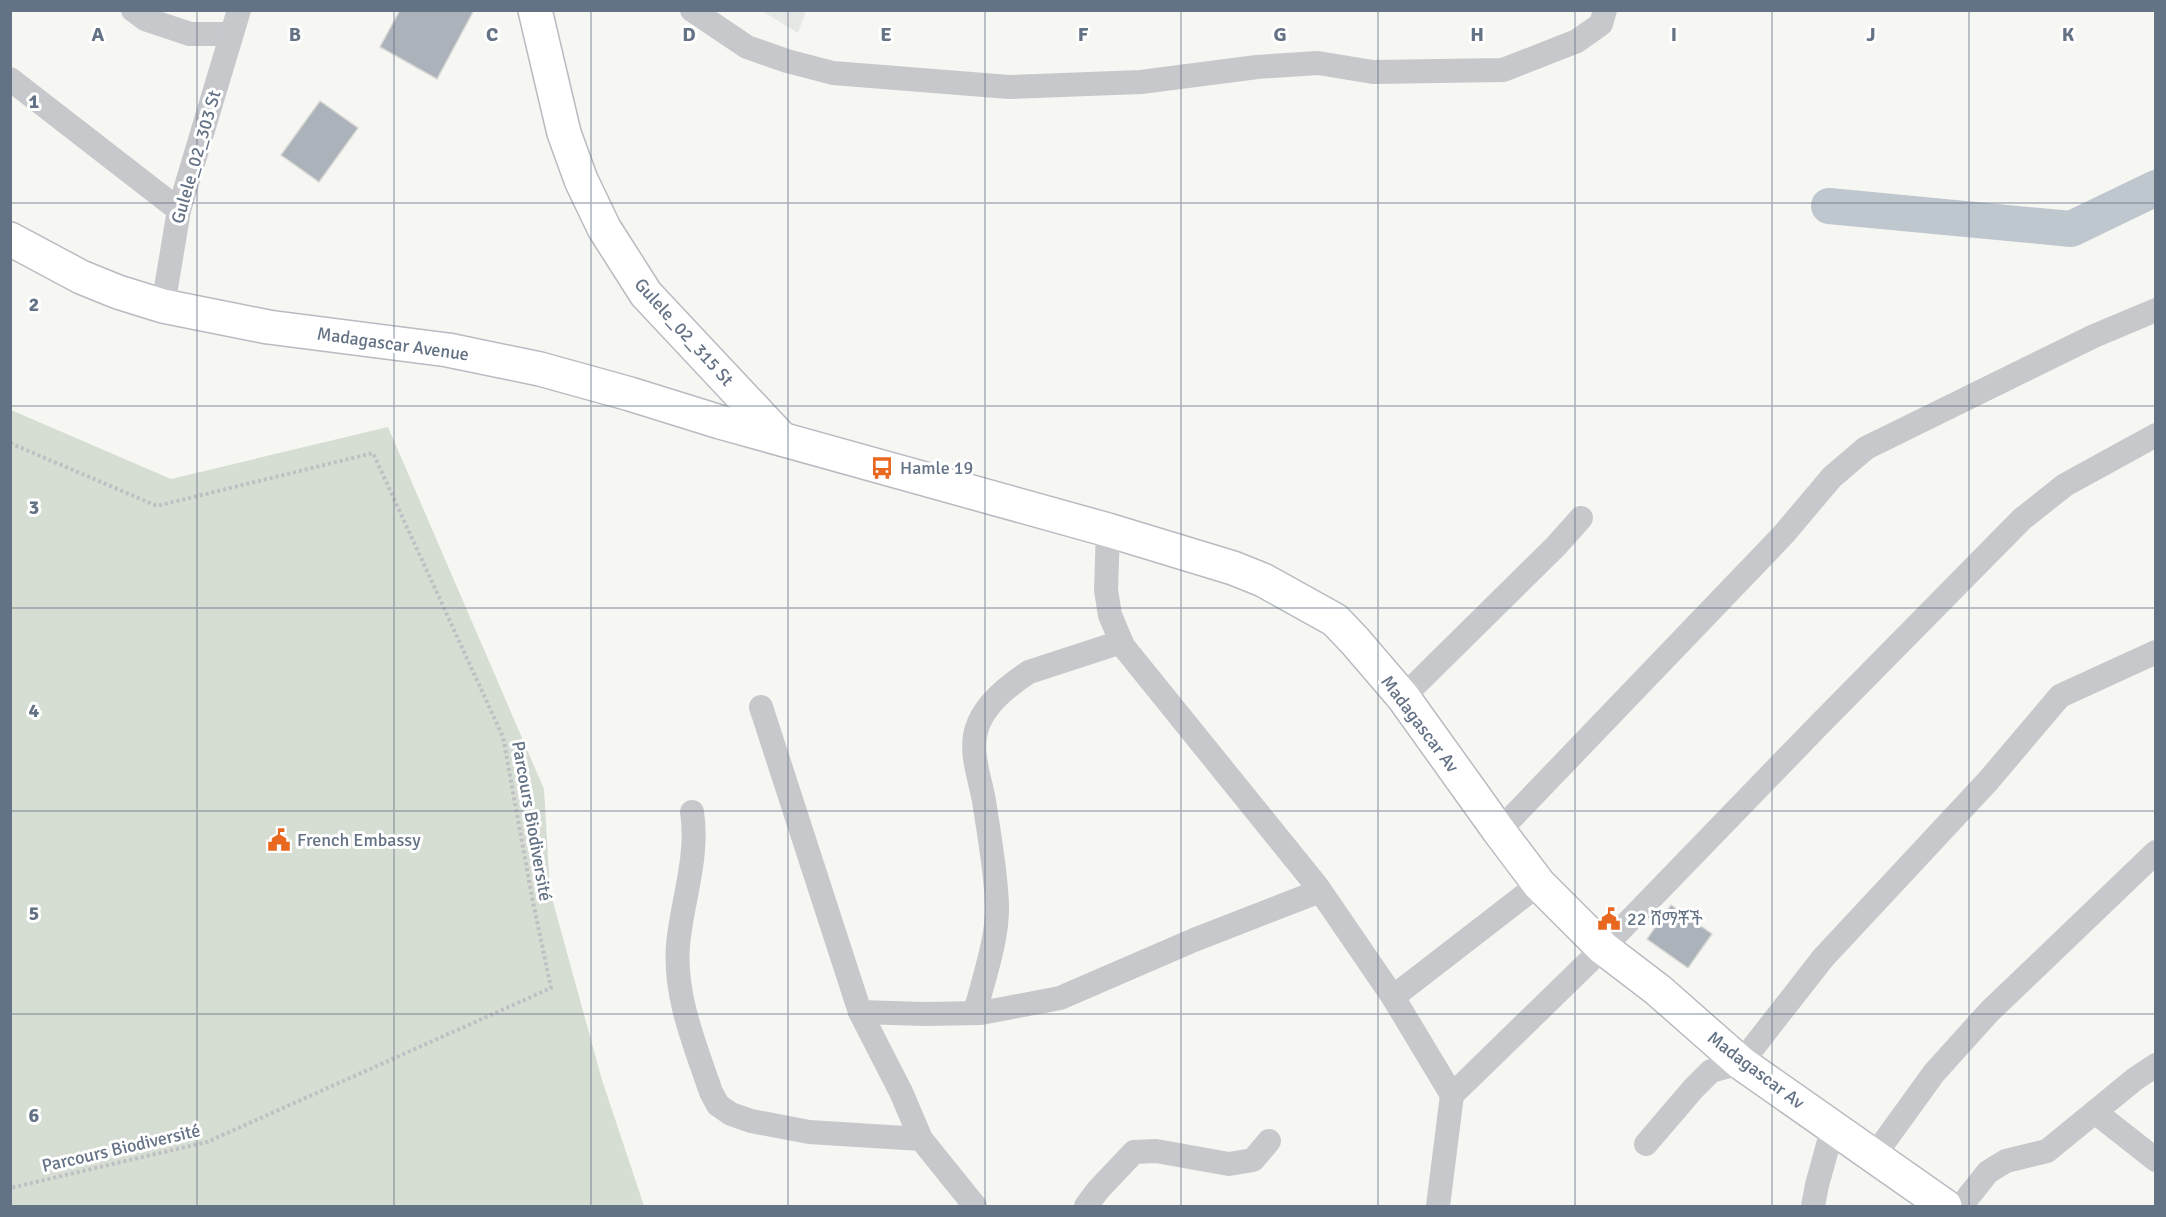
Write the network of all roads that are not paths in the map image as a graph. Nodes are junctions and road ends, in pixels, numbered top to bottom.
1 (133, 10) edge
2 (239, 10) edge
3 (536, 10) edge
4 (692, 10) edge
5 (1605, 10) edge
6 (231, 34) junction
7 (10, 79) edge
8 (179, 210) junction
9 (10, 239) edge
10 (162, 306) junction
11 (2156, 309) edge
12 (2156, 435) edge
13 (782, 439) junction
14 (1581, 518) dead end
15 (1108, 530) junction
16 (1121, 642) junction
17 (2156, 652) edge
18 (1403, 697) junction
19 (761, 707) dead end
20 (692, 812) dead end
21 (1499, 831) junction
22 (2156, 852) edge
23 (1539, 884) junction
24 (1320, 891) junction
25 (1603, 948) junction
26 (1393, 997) junction
27 (860, 1012) junction
28 (975, 1013) junction
29 (1741, 1063) junction
30 (2156, 1065) edge
31 (1452, 1095) junction
32 (2095, 1112) junction
33 (1833, 1127) junction
34 (921, 1139) junction
35 (1269, 1141) dead end
36 (1646, 1144) dead end
37 (1874, 1156) junction
38 (2156, 1160) edge
39 (975, 1206) edge
40 (1086, 1206) edge
41 (1438, 1206) edge
42 (1814, 1206) edge
43 (1945, 1206) edge
44 (1961, 1206) edge

1 - 6 street
2 - 6 street, Gulele_02_303 St
3 - 13 main road, Gulele_02_315 St
4 - 5 street
6 - 8 street, Gulele_02_303 St
7 - 8 street
8 - 10 street, Gulele_02_303 St
9 - 10 main road, Madagascar Avenue
10 - 13 main road, Madagascar Avenue
11 - 21 street
12 - 25 street
13 - 15 main road, Madagascar Av
14 - 18 street
15 - 16 street
15 - 18 main road, Madagascar Av
16 - 24 street
16 - 28 street
17 - 29 street
18 - 21 main road, Madagascar Av
19 - 27 street
20 - 34 street
21 - 23 main road, Madagascar Av
22 - 37 street
23 - 25 main road, Madagascar Av
23 - 26 street
24 - 26 street
24 - 28 street
25 - 29 main road, Madagascar Av
25 - 31 street
26 - 31 street
27 - 28 street
27 - 34 street
29 - 33 main road, Madagascar Av
29 - 36 street
30 - 32 street
31 - 41 street
32 - 38 street
32 - 44 street
33 - 37 main road, Madagascar Av
33 - 42 street
34 - 39 street
35 - 40 street
37 - 43 main road, Madagascar Av

